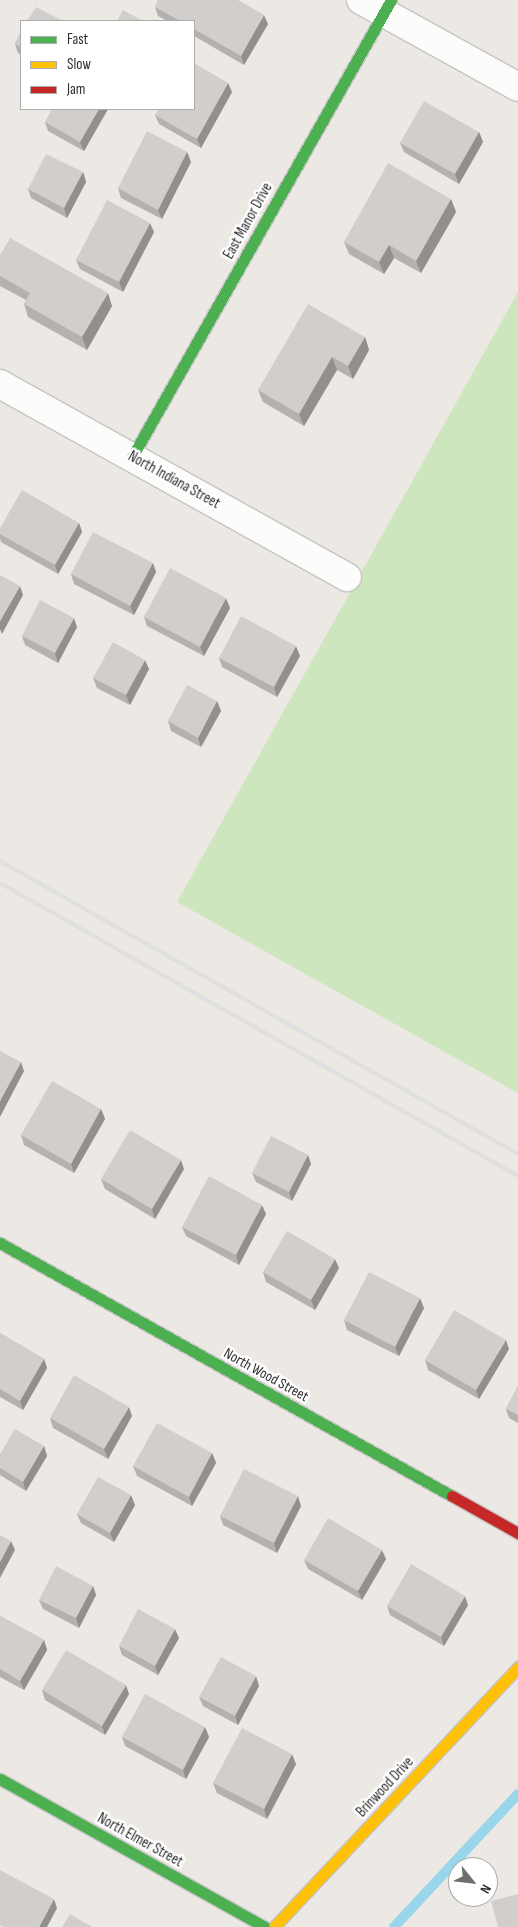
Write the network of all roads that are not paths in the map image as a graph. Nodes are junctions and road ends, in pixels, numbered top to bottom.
1 (379, 4) edge
2 (518, 88) edge
3 (0, 384) edge
4 (132, 457) junction
5 (347, 577) dead end
6 (0, 1243) edge
7 (518, 1533) edge
8 (518, 1668) edge
9 (0, 1779) edge
10 (265, 1927) edge
11 (274, 1927) edge

1 - 2 street
1 - 4 street, East Manor Drive
3 - 4 street, North Indiana Street
4 - 5 street, North Indiana Street
6 - 7 street, North Wood Street
8 - 11 street, Brinwood Drive
9 - 10 street, North Elmer Street

